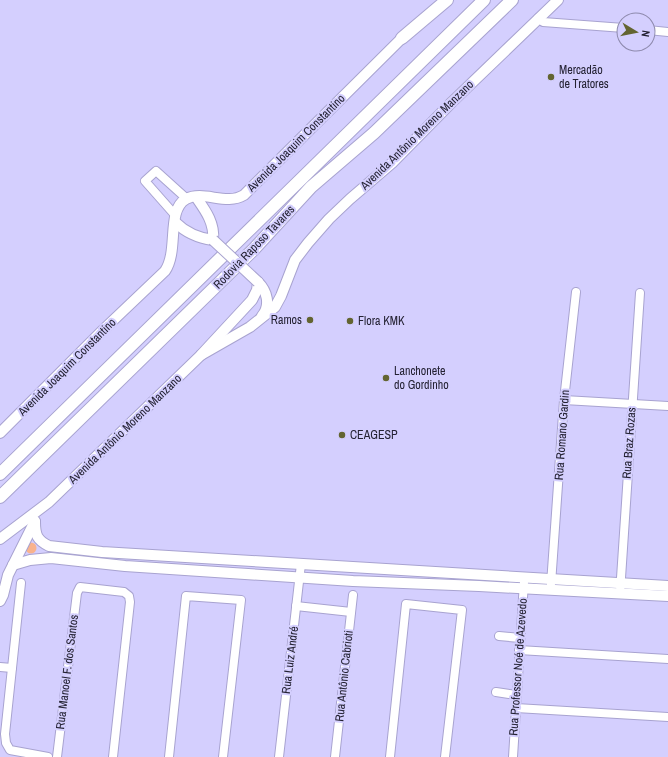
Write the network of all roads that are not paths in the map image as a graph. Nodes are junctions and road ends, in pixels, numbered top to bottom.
1 (440, 0) edge
2 (447, 0) edge
3 (484, 0) edge
4 (513, 0) edge
5 (558, 0) edge
6 (538, 18) junction
7 (616, 27) edge
8 (656, 31) edge
9 (668, 32) edge
10 (402, 38) junction
11 (192, 198) junction
12 (175, 219) junction
13 (214, 240) junction
14 (258, 282) junction
15 (576, 292) dead end
16 (640, 293) dead end
17 (261, 318) junction
18 (201, 355) junction
19 (564, 400) junction
20 (632, 404) junction
21 (668, 406) edge
22 (0, 433) edge
23 (0, 474) edge
24 (0, 497) edge
25 (49, 502) junction
26 (35, 522) junction
27 (0, 539) edge
28 (301, 564) junction
29 (13, 565) junction
30 (300, 576) junction
31 (524, 577) junction
32 (552, 579) junction
33 (21, 582) dead end
34 (668, 586) edge
35 (523, 588) junction
36 (620, 588) junction
37 (550, 590) junction
38 (353, 595) dead end
39 (668, 596) edge
40 (0, 601) edge
41 (296, 606) junction
42 (351, 612) junction
43 (499, 636) dead end
44 (520, 638) junction
45 (519, 650) junction
46 (668, 659) edge
47 (0, 667) edge
48 (12, 668) junction
49 (496, 692) dead end
50 (516, 695) junction
51 (516, 708) junction
52 (668, 717) edge
53 (3, 725) edge
54 (48, 757) edge
55 (57, 757) edge
56 (113, 757) edge
57 (168, 757) edge
58 (223, 757) edge
59 (278, 757) edge
60 (335, 757) edge
61 (390, 757) edge
62 (445, 757) edge
63 (512, 757) edge

1 - 10 street, Avenida Joaquim Constantino
2 - 10 highway
3 - 23 highway, Rodovia Raposo Tavares
4 - 24 highway, Rodovia Raposo Tavares
5 - 6 main road, Avenida Antônio Moreno Manzano
6 - 7 street
6 - 17 main road, Avenida Antônio Moreno Manzano
8 - 9 street
10 - 11 main road, Avenida Joaquim Constantino
11 - 12 main road
11 - 12 street
11 - 13 main road
12 - 13 main road
12 - 22 main road, Avenida Joaquim Constantino
13 - 14 main road, bridge
14 - 17 main road
14 - 18 main road, Avenida Antônio Moreno Manzano
15 - 19 street, Rua Romano Gardin
16 - 20 street, Rua Braz Rozas
17 - 18 main road, Avenida Antônio Moreno Manzano
18 - 25 main road, Avenida Antônio Moreno Manzano
19 - 20 street
19 - 32 street, Rua Romano Gardin
20 - 21 street
20 - 36 street, Rua Braz Rozas
25 - 26 main road, Avenida Antônio Moreno Manzano
25 - 27 main road, Avenida Antônio Moreno Manzano
26 - 28 main road
26 - 29 main road, Avenida Antônio Moreno Manzano
28 - 30 street, Rua Luiz André
28 - 31 main road
29 - 30 main road
29 - 40 main road, Avenida Antônio Moreno Manzano
30 - 35 main road
30 - 41 street, Rua Luiz André
31 - 32 main road
31 - 35 street, Rua Professor Noé de Azevedo
32 - 36 main road
32 - 37 street, Rua Romano Gardin
33 - 48 street
34 - 36 main road
35 - 37 main road
35 - 44 street, Rua Professor Noé de Azevedo
36 - 37 main road
36 - 39 main road
38 - 42 street, Rua Antônio Cabrioti
41 - 42 street
41 - 59 street, Rua Luiz André
42 - 60 street, Rua Antônio Cabrioti
43 - 44 street
44 - 45 street, Rua Professor Noé de Azevedo
45 - 46 street
45 - 50 street, Rua Professor Noé de Azevedo
47 - 48 street
48 - 53 street
49 - 50 street
50 - 51 street, Rua Professor Noé de Azevedo
51 - 52 street
51 - 63 street, Rua Professor Noé de Azevedo
53 - 54 street
55 - 56 street, Rua Manoel F. dos Santos
57 - 58 street
61 - 62 street

